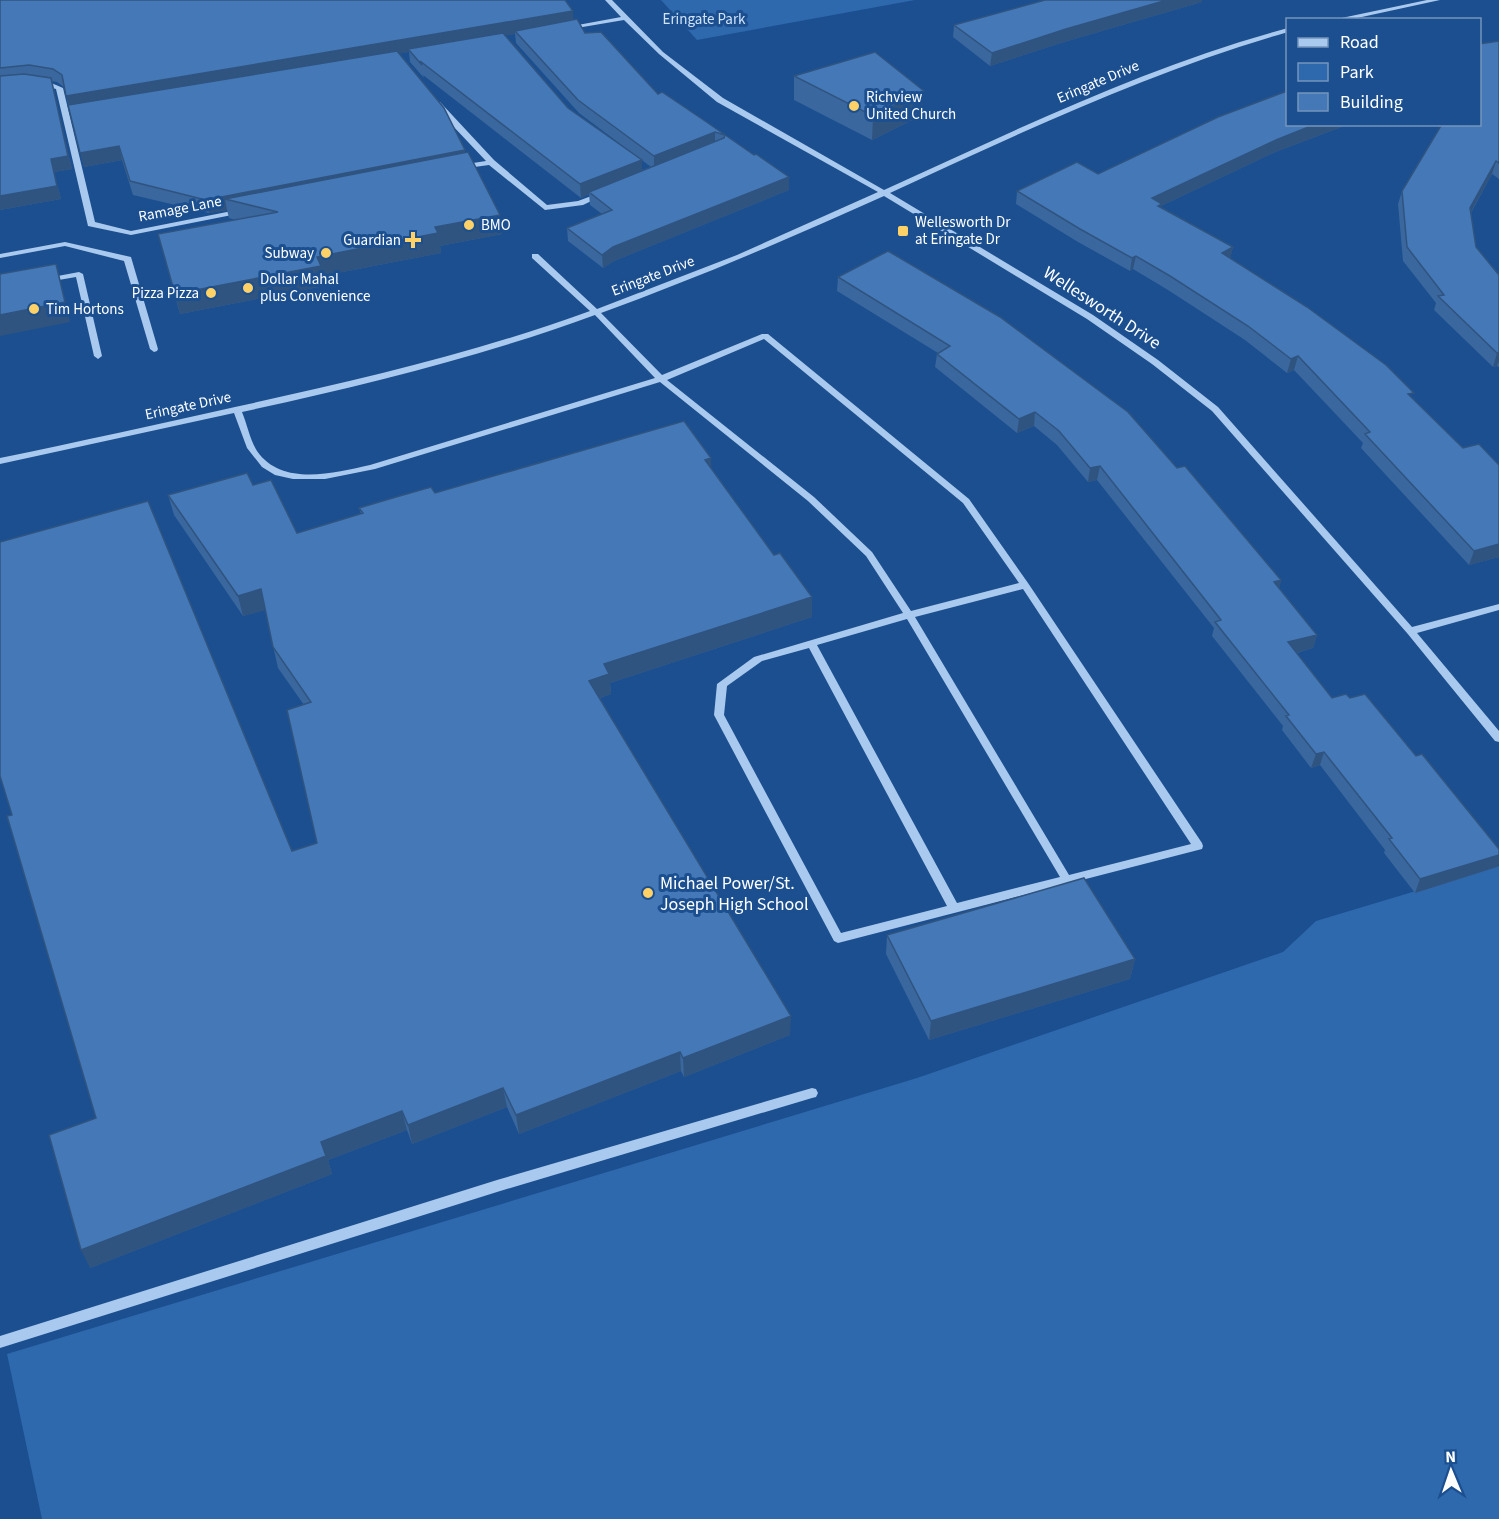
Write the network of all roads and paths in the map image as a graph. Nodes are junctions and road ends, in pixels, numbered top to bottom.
1 (608, 0) edge
2 (1437, 0) edge
3 (626, 18) junction
4 (1345, 18) edge
5 (1286, 30) edge
6 (561, 31) edge
7 (27, 81) edge
8 (433, 98) edge
9 (76, 112) edge
10 (65, 114) junction
11 (491, 162) junction
12 (456, 169) edge
13 (611, 191) edge
14 (883, 192) junction
15 (247, 210) edge
16 (0, 256) edge
17 (535, 256) dead end
18 (34, 282) edge
19 (597, 313) junction
20 (154, 349) dead end
21 (98, 356) dead end
22 (662, 380) junction
23 (237, 409) junction
24 (0, 461) edge
25 (1025, 585) junction
26 (1499, 607) edge
27 (909, 615) junction
28 (1410, 631) junction
29 (811, 643) junction
30 (1499, 738) edge
31 (1067, 880) junction
32 (954, 909) junction
33 (812, 1092) dead end
34 (0, 1342) edge

1 - 3 street, Wellesworth Drive
2 - 4 street
3 - 6 street
3 - 14 street, Wellesworth Drive
5 - 14 street, Eringate Drive
7 - 10 street, Ramage Lane
8 - 11 street
9 - 10 street
10 - 15 street, Ramage Lane
11 - 12 street
11 - 13 street
14 - 19 street, Eringate Drive
14 - 28 street, Wellesworth Drive
16 - 20 street
17 - 19 street
18 - 21 street
19 - 22 street
19 - 23 street, Eringate Drive
22 - 23 street
22 - 25 street
22 - 27 street
23 - 24 street, Eringate Drive
25 - 27 street
25 - 31 street
26 - 28 street
27 - 29 street
27 - 31 street
28 - 30 street, Wellesworth Drive
29 - 32 street
29 - 32 street
31 - 32 street
33 - 34 street

